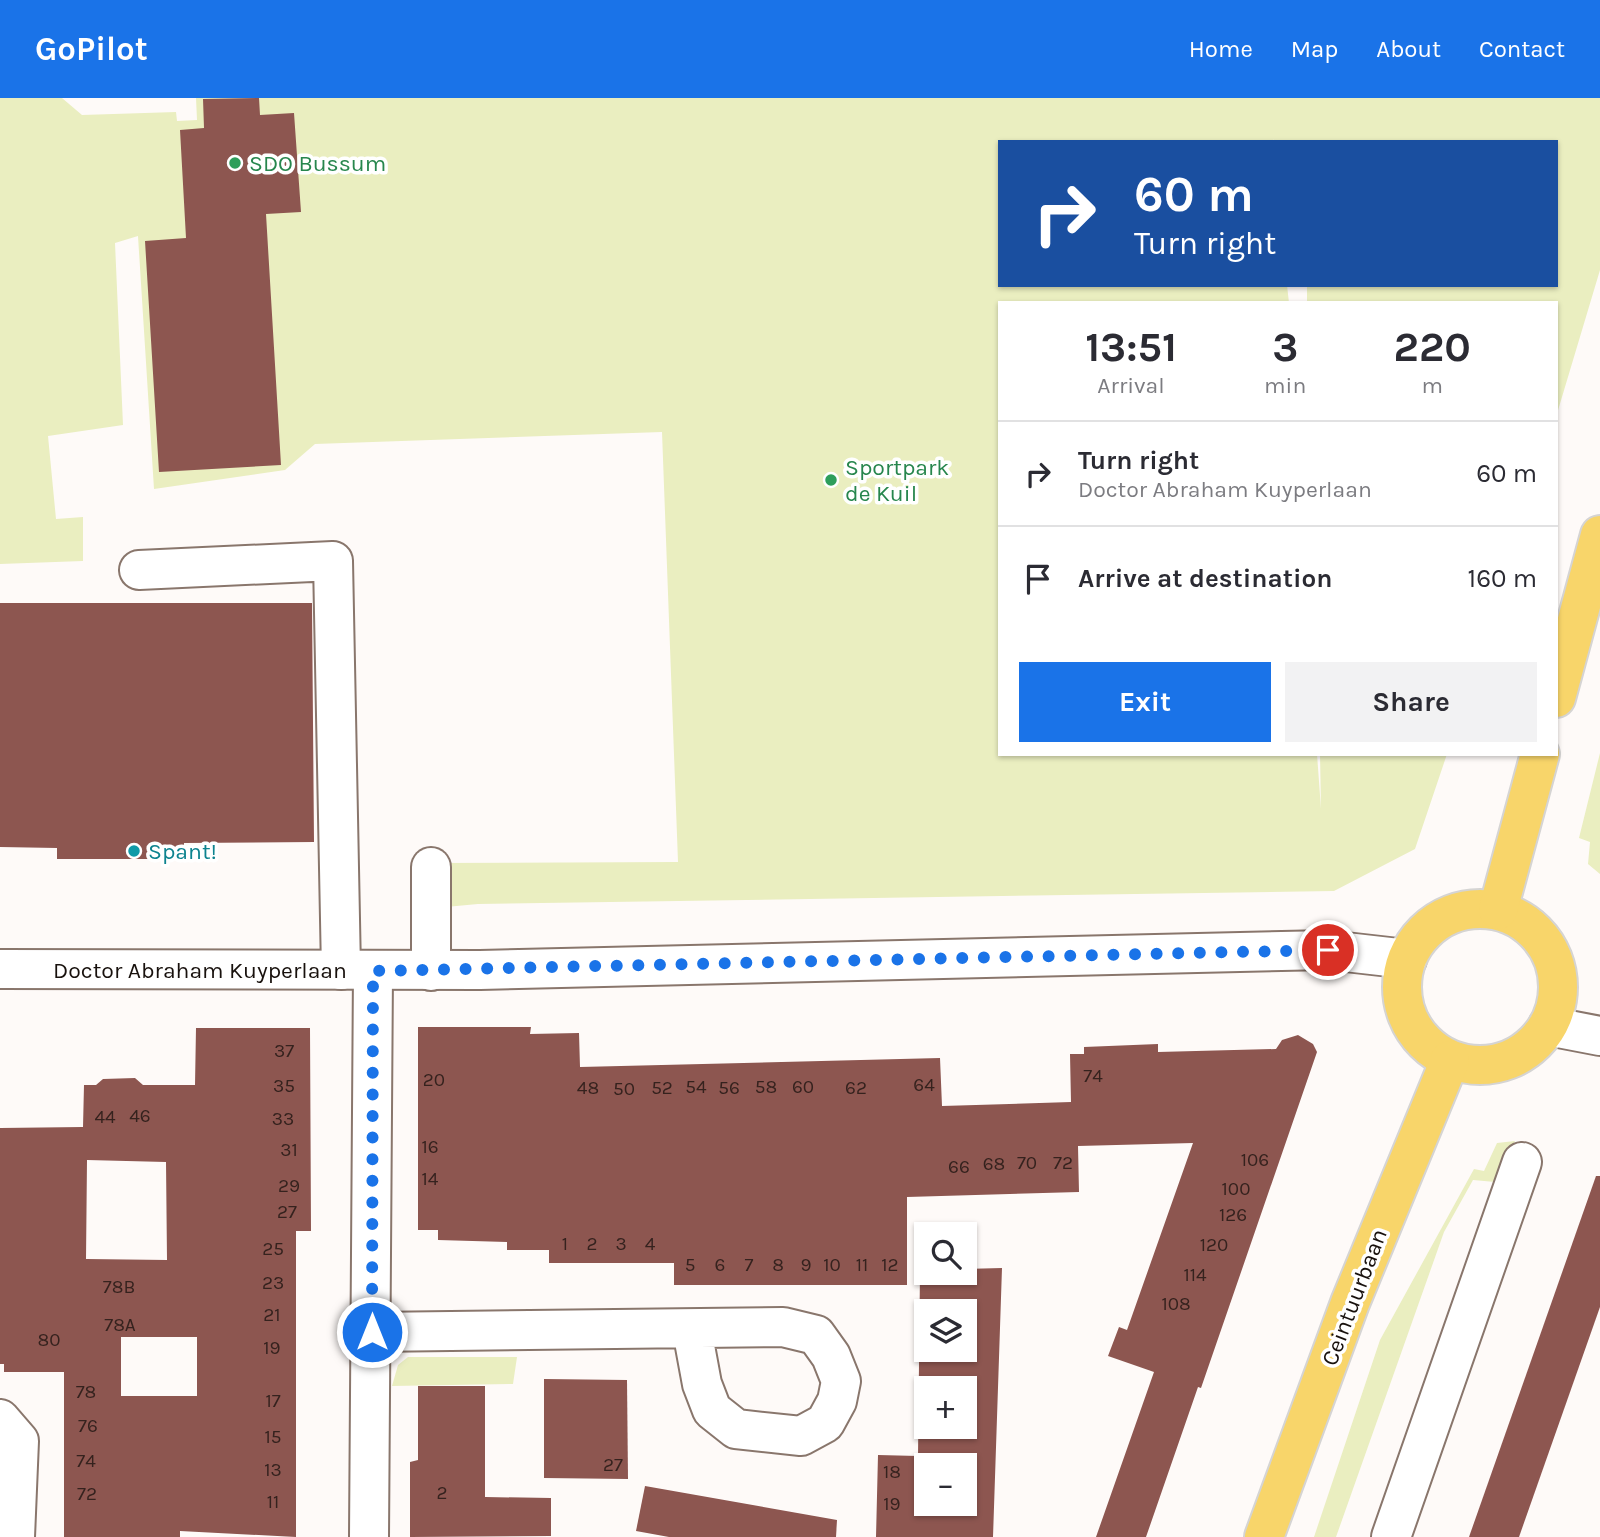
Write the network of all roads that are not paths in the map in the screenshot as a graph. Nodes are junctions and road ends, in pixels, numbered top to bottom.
1 (1600, 536) edge
2 (139, 570) dead end
3 (1558, 691) edge
4 (1539, 756) edge
5 (431, 867) dead end
6 (1498, 910) junction
7 (1407, 958) junction
8 (0, 969) edge
9 (357, 971) junction
10 (431, 971) junction
11 (1548, 1026) junction
12 (1600, 1036) edge
13 (1450, 1060) junction
14 (1521, 1162) dead end
15 (692, 1330) dead end
16 (372, 1332) junction
17 (0, 1419) edge
18 (15, 1537) edge
19 (369, 1537) edge
20 (1264, 1537) edge
21 (1391, 1537) edge

1 - 3 main road
2 - 9 street
4 - 6 main road
5 - 10 street
6 - 7 main road
6 - 11 main road
7 - 10 street, Doctor Abraham Kuyperlaan
7 - 13 main road
8 - 9 street, Doctor Abraham Kuyperlaan
9 - 10 street, Doctor Abraham Kuyperlaan
9 - 16 street
11 - 12 street
11 - 13 main road
13 - 20 main road, Ceintuurbaan
14 - 21 street
15 - 16 street
16 - 19 street
17 - 18 street

